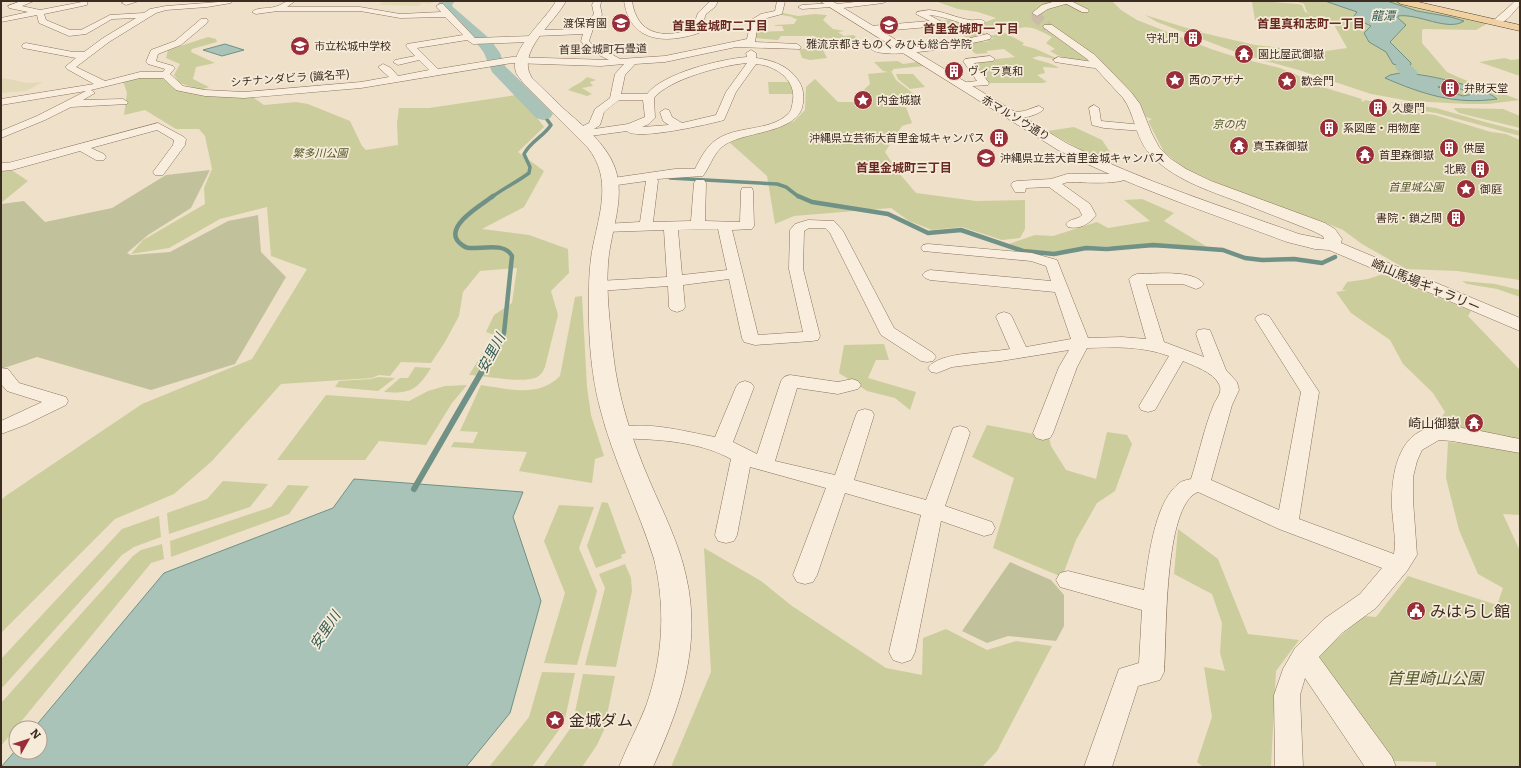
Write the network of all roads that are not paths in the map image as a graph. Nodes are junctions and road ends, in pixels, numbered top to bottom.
1 (30, 1) edge
2 (135, 1) edge
3 (228, 1) edge
4 (291, 1) edge
5 (327, 1) edge
6 (561, 1) edge
7 (598, 1) edge
8 (628, 1) edge
9 (714, 1) edge
10 (781, 1) edge
11 (883, 1) edge
12 (1401, 1) edge
13 (1519, 1) edge
14 (1063, 2) edge
15 (84, 3) dead end
16 (126, 3) dead end
17 (188, 4) edge
18 (831, 4) edge
19 (440, 6) dead end
20 (315, 8) junction
21 (802, 8) dead end
22 (278, 9) junction
23 (1081, 10) dead end
24 (1509, 11) junction
25 (38, 12) junction
26 (256, 12) dead end
27 (1037, 13) dead end
28 (447, 14) junction
29 (1520, 14) edge
30 (146, 15) junction
31 (56, 18) dead end
32 (910, 18) dead end
33 (1, 20) edge
34 (204, 20) dead end
35 (42, 21) junction
36 (982, 22) dead end
37 (1496, 22) junction
38 (922, 24) junction
39 (1048, 27) tunnel mouth
40 (1520, 28) edge
41 (870, 29) junction
42 (588, 31) junction
43 (534, 36) junction
44 (987, 37) dead end
45 (471, 39) junction
46 (26, 46) dead end
47 (797, 47) dead end
48 (876, 49) dead end
49 (751, 50) junction
50 (905, 50) junction
51 (86, 55) junction
52 (422, 57) junction
53 (990, 59) dead end
54 (1058, 60) dead end
55 (511, 61) junction
56 (398, 62) dead end
57 (566, 62) junction
58 (631, 62) junction
59 (489, 63) joint
60 (612, 63) junction
61 (1094, 65) dead end
62 (383, 67) dead end
63 (558, 69) dead end
64 (436, 72) junction
65 (162, 75) junction
66 (392, 80) junction
67 (300, 84) dead end
68 (100, 85) junction
69 (963, 85) junction
70 (327, 87) junction
71 (383, 92) dead end
72 (616, 97) junction
73 (649, 97) junction
74 (1, 102) edge
75 (123, 102) dead end
76 (68, 105) junction
77 (1094, 108) dead end
78 (1039, 109) dead end
79 (665, 112) dead end
80 (51, 113) junction
81 (87, 113) dead end
82 (1012, 115) junction
83 (33, 122) junction
84 (56, 123) dead end
85 (680, 127) junction
86 (1143, 128) junction
87 (584, 134) junction
88 (1, 135) edge
89 (81, 147) junction
90 (100, 157) dead end
91 (1, 167) edge
92 (159, 172) dead end
93 (1125, 176) junction
94 (652, 181) dead end
95 (610, 182) junction
96 (700, 183) dead end
97 (1052, 183) junction
98 (1020, 189) dead end
99 (747, 191) dead end
100 (1073, 224) dead end
101 (646, 226) junction
102 (671, 226) junction
103 (698, 226) junction
104 (722, 226) junction
105 (604, 228) junction
106 (1332, 245) junction
107 (928, 248) dead end
108 (735, 274) junction
109 (930, 276) dead end
110 (674, 281) junction
111 (1196, 284) dead end
112 (599, 286) junction
113 (1062, 289) junction
114 (677, 307) dead end
115 (1004, 317) dead end
116 (1263, 319) dead end
117 (1520, 325) edge
118 (1204, 334) dead end
119 (1081, 343) junction
120 (1156, 345) junction
121 (1020, 353) junction
122 (1180, 353) junction
123 (2, 372) dead end
124 (1218, 372) junction
125 (852, 385) dead end
126 (745, 387) dead end
127 (1148, 406) dead end
128 (865, 415) dead end
129 (1, 428) edge
130 (960, 433) dead end
131 (1043, 433) dead end
132 (620, 434) junction
133 (722, 445) junction
134 (1520, 446) edge
135 (742, 456) junction
136 (764, 465) junction
137 (1200, 484) junction
138 (840, 485) junction
139 (933, 510) junction
140 (1287, 523) junction
141 (984, 528) dead end
142 (726, 535) dead end
143 (1398, 566) junction
144 (805, 575) dead end
145 (1068, 580) dead end
146 (1154, 603) junction
147 (902, 652) dead end
148 (1304, 656) junction
149 (636, 767) edge
150 (1098, 767) edge
151 (1289, 767) edge
152 (1382, 767) edge

1 - 25 street
2 - 16 street
3 - 17 street
4 - 22 street
5 - 20 street
6 - 43 street
7 - 42 street
8 - 9 street
10 - 49 street
11 - 18 street
12 - 37 main road
13 - 24 street
14 - 23 street
14 - 27 street
15 - 25 street
17 - 30 street
18 - 21 street
18 - 41 street, 赤マルソウ通り
19 - 28 street
20 - 22 street
20 - 28 street
22 - 26 street
24 - 29 street
24 - 37 street
25 - 33 street
25 - 35 street
28 - 45 street
30 - 35 street
30 - 51 street
31 - 35 street
32 - 38 street
34 - 65 street
36 - 38 street
37 - 40 main road
38 - 41 street
39 - 86 street
41 - 50 street, 赤マルソウ通り
42 - 43 street
42 - 60 street
43 - 45 street
43 - 55 street
44 - 50 street
45 - 52 street
46 - 51 street
47 - 49 street, 首里金城町石畳道
48 - 50 street
49 - 58 street, 首里金城町石畳道
49 - 73 street
49 - 85 street
49 - 95 street
50 - 69 street, 赤マルソウ通り
51 - 68 street
52 - 56 street
52 - 64 street
53 - 69 street
54 - 61 street
55 - 57 street, 首里金城町石畳道
55 - 59 street, 首里金城町石畳道
55 - 87 street
57 - 60 street, 首里金城町石畳道
57 - 63 street
58 - 60 street, 首里金城町石畳道
58 - 72 street
59 - 64 street, シチナンダビラ (識名平)
62 - 66 street
64 - 66 street, シチナンダビラ (識名平)
65 - 68 street
65 - 70 street, シチナンダビラ (識名平)
66 - 70 street, シチナンダビラ (識名平)
66 - 71 street
67 - 70 street
68 - 74 street
68 - 76 street
69 - 82 street, 赤マルソウ通り
72 - 73 street
72 - 87 street
73 - 87 street
75 - 76 street
76 - 80 street
77 - 86 street
78 - 82 street
79 - 85 street
80 - 81 street
80 - 83 street
82 - 93 street, 赤マルソウ通り
83 - 84 street
83 - 88 street
85 - 87 street
86 - 106 street
87 - 95 street
89 - 90 street
89 - 91 street
89 - 92 street
93 - 97 street
93 - 106 street, 赤マルソウ通り
94 - 101 street
95 - 105 street
96 - 103 street
97 - 98 street
97 - 100 street
99 - 104 street
101 - 102 street
101 - 105 street
102 - 103 street
102 - 110 street
103 - 104 street
104 - 108 street
105 - 112 street
106 - 117 street, 崎山馬場ギャラリー
107 - 113 street
108 - 110 street
108 - 121 street
109 - 113 street
110 - 112 street
110 - 114 street
111 - 120 street
112 - 132 street
113 - 119 street
115 - 121 street
116 - 140 street
118 - 124 street
119 - 120 street
119 - 121 street
119 - 131 street
120 - 122 street
122 - 124 street
122 - 127 street
123 - 129 street
124 - 137 street
125 - 136 street
126 - 133 street
128 - 138 street
130 - 139 street
132 - 133 street
132 - 149 street
133 - 135 street
134 - 143 street
135 - 136 street
135 - 142 street
136 - 138 street
137 - 140 street
137 - 146 street
138 - 139 street
138 - 144 street
139 - 141 street
139 - 147 street
140 - 143 street
143 - 148 street
145 - 146 street
146 - 150 street
148 - 151 street
148 - 152 street

